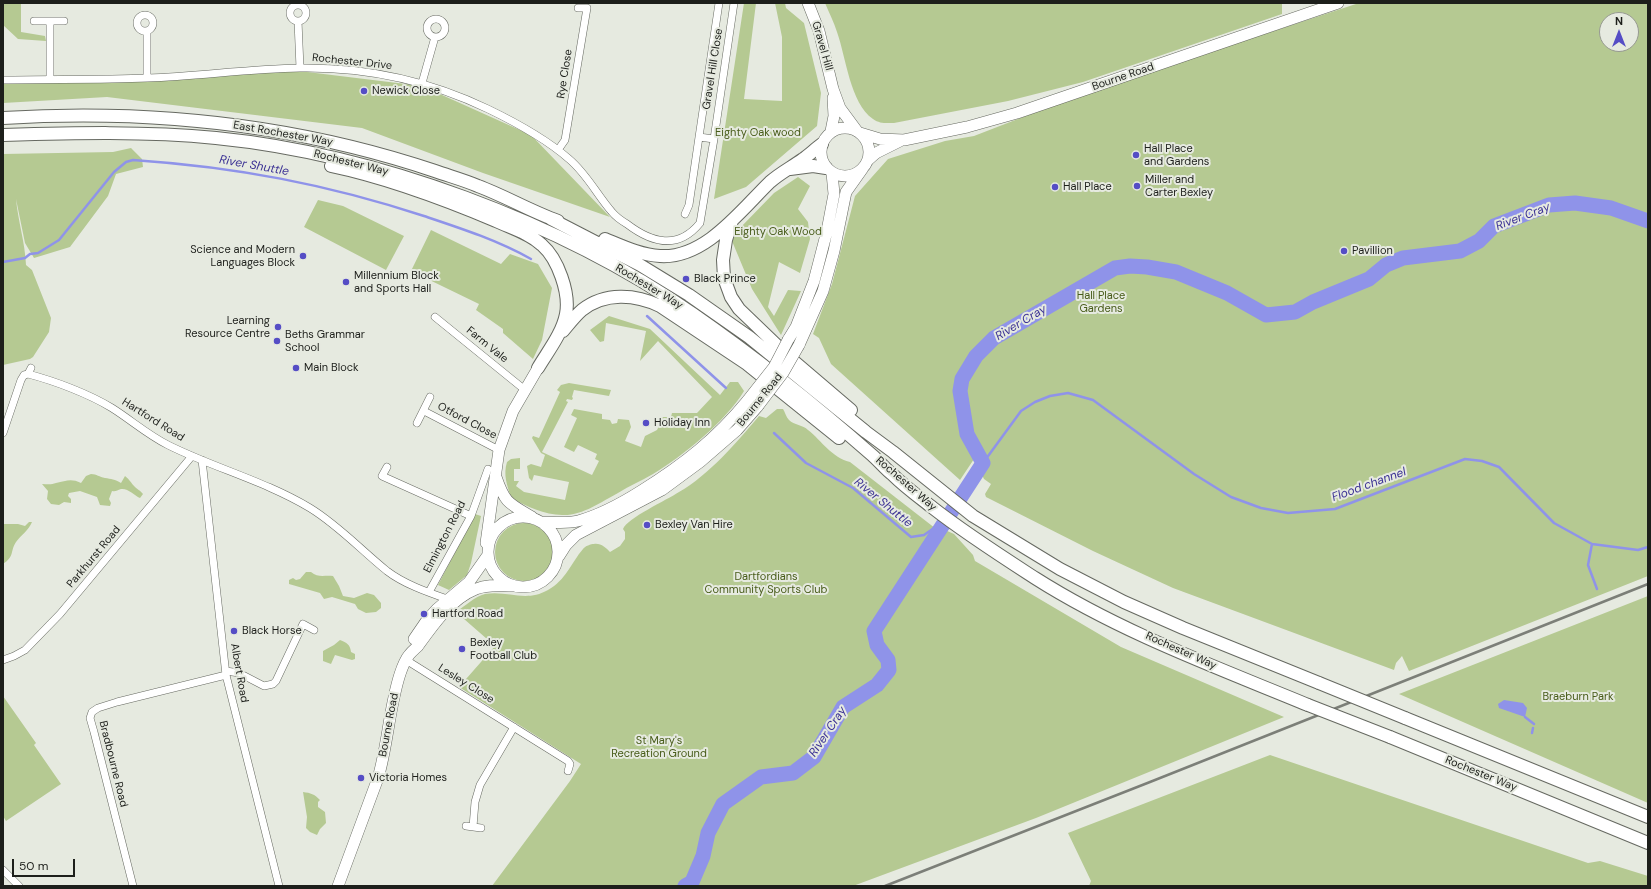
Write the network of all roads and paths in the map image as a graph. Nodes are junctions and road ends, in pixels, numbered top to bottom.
1 (719, 3) edge
2 (734, 3) edge
3 (808, 3) edge
4 (1338, 3) edge
5 (578, 8) dead end
6 (34, 21) dead end
7 (64, 21) dead end
8 (298, 21) dead end
9 (50, 22) junction
10 (147, 31) dead end
11 (435, 37) dead end
12 (300, 68) junction
13 (147, 78) junction
14 (50, 79) junction
15 (3, 80) edge
16 (422, 83) junction
17 (833, 89) junction
18 (3, 118) edge
19 (831, 131) junction
20 (858, 132) junction
21 (3, 135) edge
22 (173, 136) junction
23 (699, 137) junction
24 (714, 139) junction
25 (904, 140) junction
26 (822, 144) junction
27 (558, 150) junction
28 (866, 164) junction
29 (787, 169) junction
30 (829, 171) junction
31 (702, 213) joint
32 (685, 214) dead end
33 (734, 218) junction
34 (551, 219) junction
35 (435, 317) dead end
36 (556, 337) junction
37 (793, 342) junction
38 (538, 368) joint
39 (525, 390) junction
40 (430, 397) dead end
41 (424, 411) junction
42 (417, 423) dead end
43 (3, 433) edge
44 (499, 450) junction
45 (893, 452) junction
46 (192, 456) junction
47 (202, 460) junction
48 (387, 466) dead end
49 (492, 473) junction
50 (893, 475) junction
51 (471, 516) junction
52 (537, 520) junction
53 (488, 554) junction
54 (559, 556) junction
55 (512, 586) junction
56 (429, 592) junction
57 (447, 599) junction
58 (314, 630) dead end
59 (408, 657) junction
60 (3, 660) edge
61 (226, 673) junction
62 (514, 727) junction
63 (568, 771) dead end
64 (1648, 818) edge
65 (473, 827) dead end
66 (1648, 843) edge
67 (3, 870) edge
68 (19, 886) edge
69 (133, 886) edge
70 (279, 886) edge
71 (338, 886) edge

1 - 23 street, Gravel Hill Close
2 - 24 street, Gravel Hill Close
3 - 17 main road, Gravel Hill
4 - 25 main road, Bourne Road
5 - 27 street, Rye Close
6 - 9 street
7 - 9 street
8 - 12 street
9 - 14 street
10 - 13 street
11 - 16 street
12 - 13 street, Rochester Drive
12 - 16 street, Rochester Drive
13 - 14 street, Rochester Drive
14 - 15 street, Rochester Drive
16 - 27 street, Rochester Drive
17 - 19 main road, Gravel Hill
17 - 20 main road, Gravel Hill
18 - 34 highway, East Rochester Way
19 - 20 main road
19 - 26 main road
20 - 25 main road, Bourne Road
20 - 28 main road
21 - 22 highway
22 - 36 highway
22 - 50 highway, Rochester Way
23 - 24 street
23 - 32 street, Gravel Hill Close
24 - 31 street, Gravel Hill Close
25 - 28 main road, Bourne Road
26 - 29 highway
26 - 30 main road
27 - 31 street, Rochester Drive
28 - 30 main road
28 - 37 main road, Bourne Road
29 - 30 highway
29 - 33 highway
30 - 37 main road, Bourne Road
33 - 34 highway
33 - 45 highway
34 - 45 highway, Rochester Way
35 - 39 street, Farm Vale
36 - 38 highway
36 - 50 highway
37 - 52 main road, Bourne Road, bridge
37 - 54 main road, Bourne Road, bridge
38 - 39 main road
39 - 44 main road
40 - 41 street, Otford Close
41 - 42 street, Otford Close
41 - 44 street, Otford Close
43 - 46 street, Hartford Road
44 - 49 main road
45 - 64 highway, Rochester Way, bridge
46 - 47 street, Hartford Road
46 - 60 street, Parkhurst Road
47 - 56 street, Hartford Road
47 - 61 street, Albert Road
48 - 51 street
49 - 51 street, Elmington Road
49 - 52 main road
49 - 53 main road
50 - 66 highway, Rochester Way, bridge
51 - 56 street, Elmington Road
52 - 53 main road
52 - 54 main road
53 - 55 main road
53 - 57 main road, Bourne Road
54 - 55 main road
55 - 59 main road, Bourne Road
56 - 57 street, Hartford Road
57 - 59 main road, Bourne Road
58 - 61 street
59 - 62 street, Lesley Close
59 - 71 main road, Bourne Road
61 - 69 street, Bradbourne Road
61 - 70 street, Albert Road
62 - 63 street, Lesley Close
62 - 65 street
67 - 68 street

